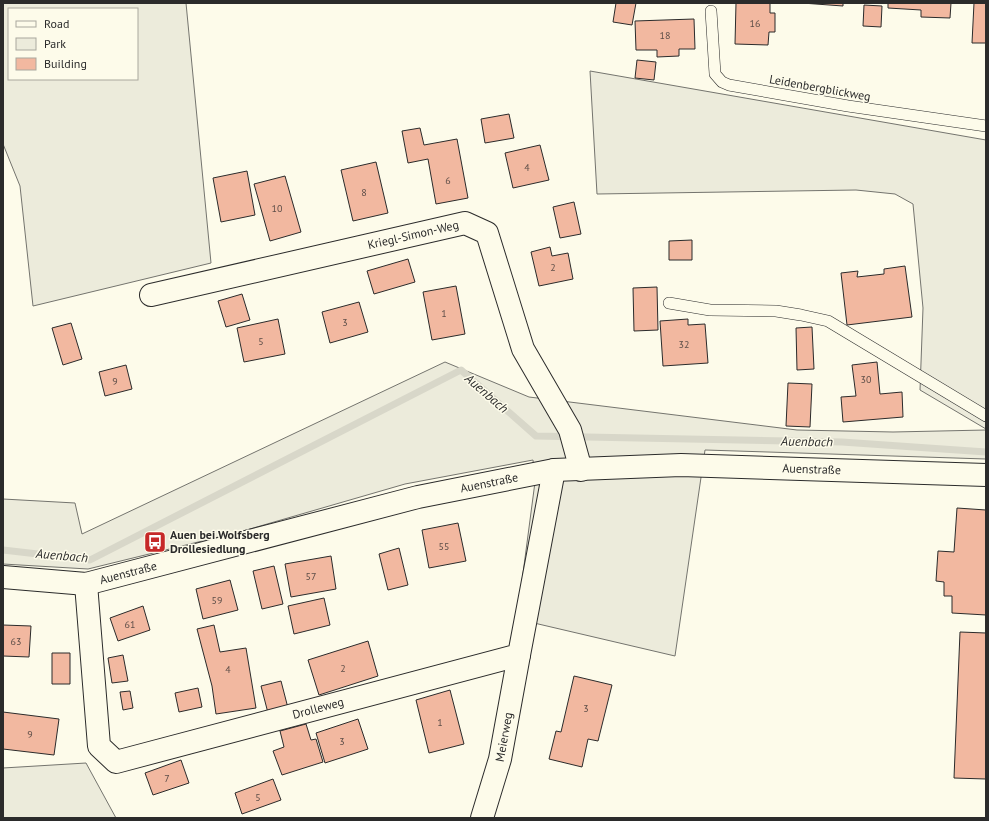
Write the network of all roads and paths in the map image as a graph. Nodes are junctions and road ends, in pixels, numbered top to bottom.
1 (711, 11) dead end
2 (986, 126) edge
3 (151, 295) dead end
4 (669, 303) dead end
5 (986, 416) edge
6 (578, 460) junction
7 (554, 470) junction
8 (986, 475) edge
9 (3, 577) edge
10 (86, 584) junction
11 (519, 655) junction
12 (482, 818) edge

1 - 2 lane, Leidenbergblickweg
3 - 6 street, Kriegl-Simon-Weg
4 - 5 lane
6 - 7 street, Auenstraße
6 - 8 street, Auenstraße
7 - 10 street, Auenstraße
7 - 11 street
9 - 10 street, Auenstraße
10 - 11 street, Drolleweg
11 - 12 street, Meierweg

